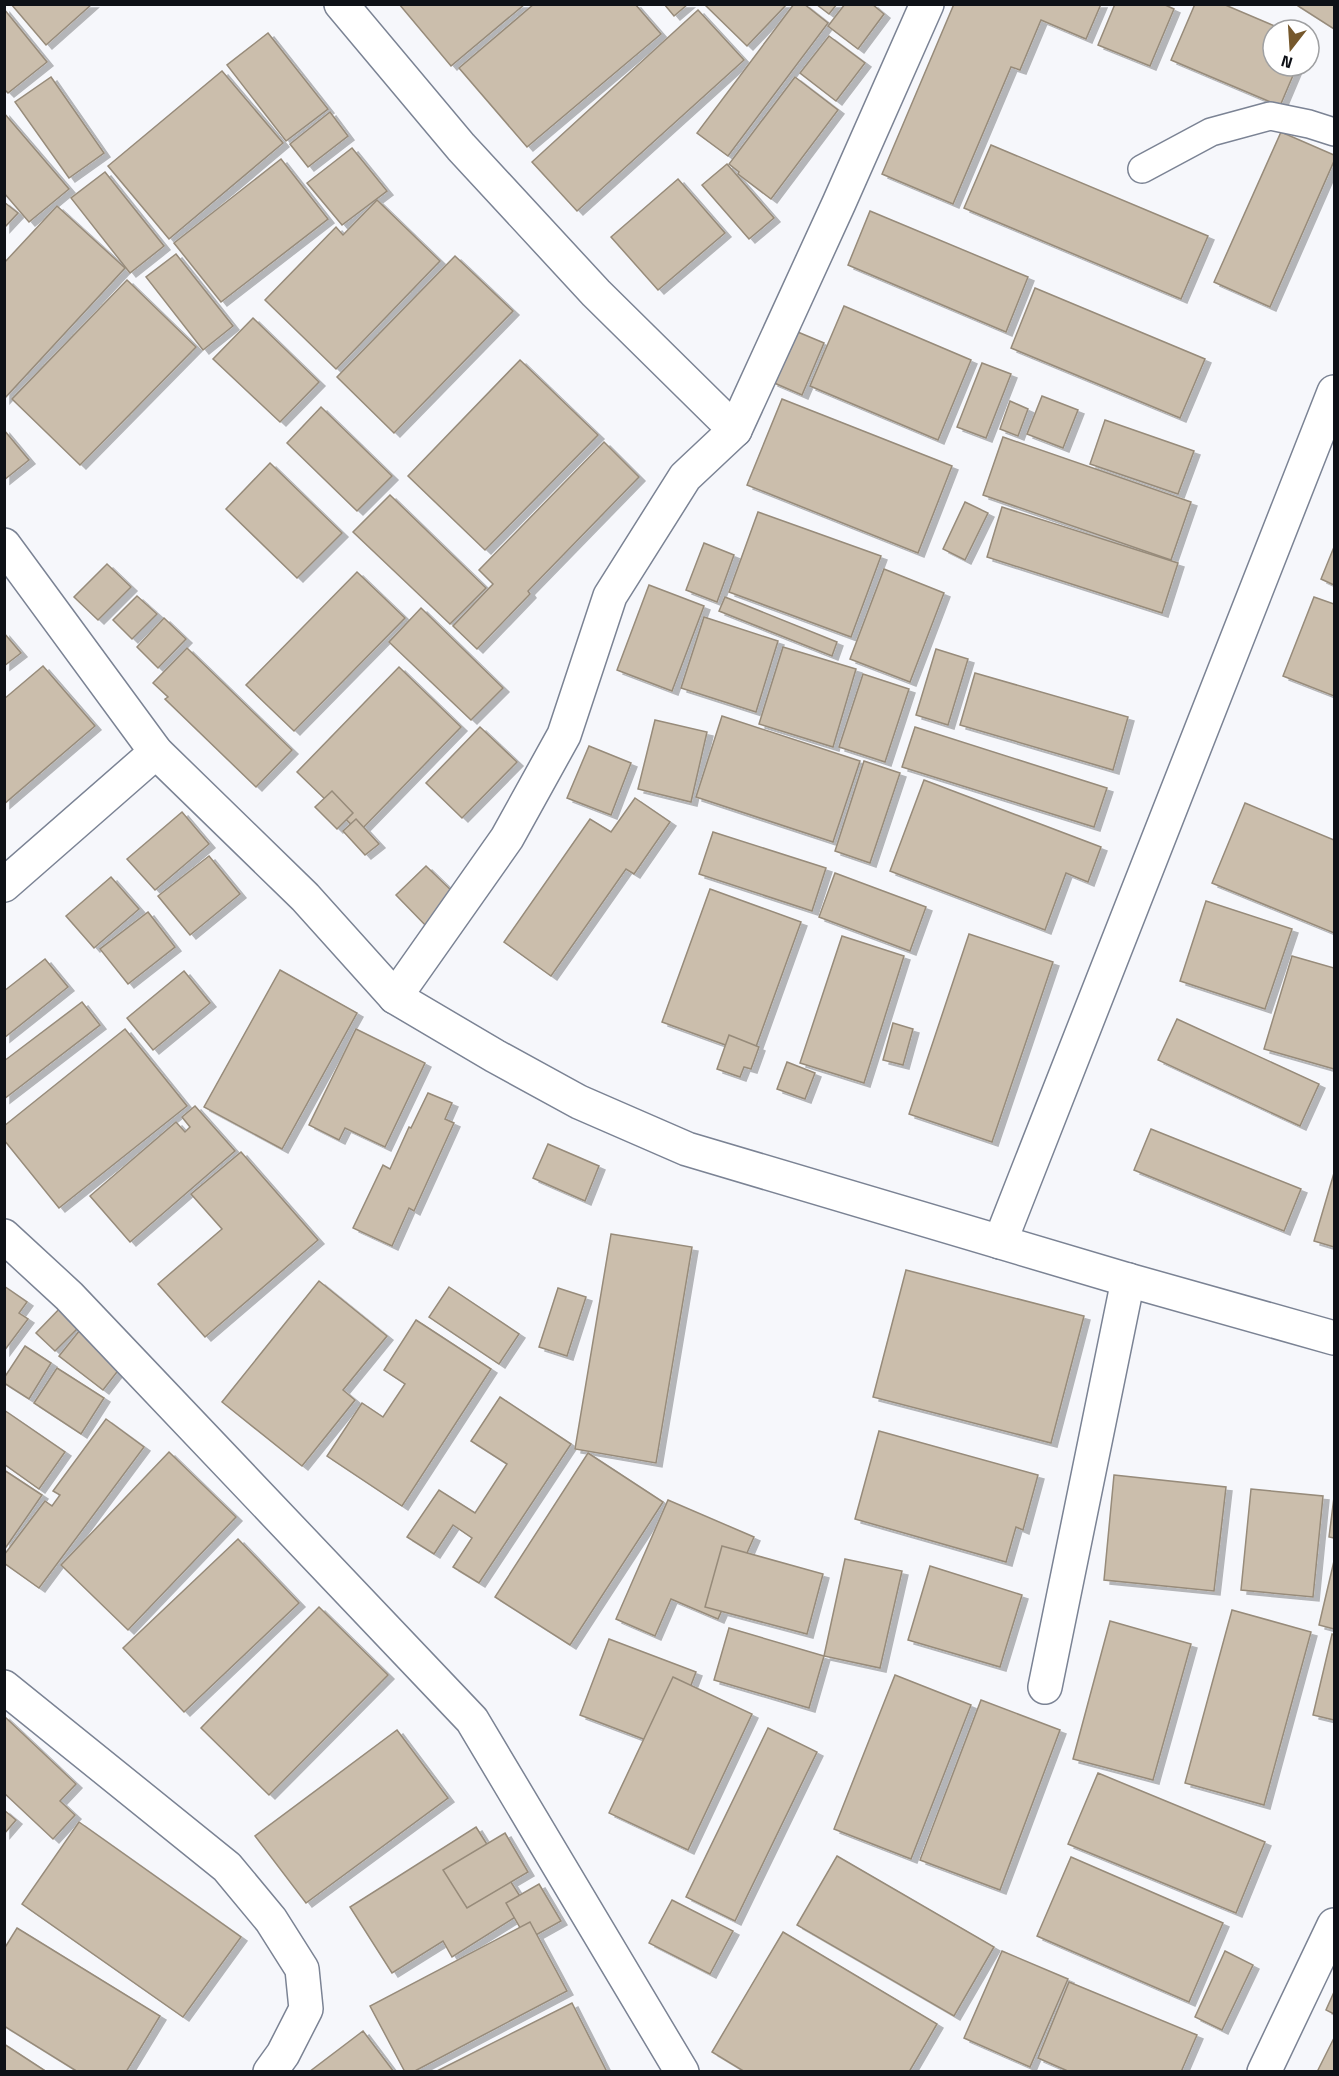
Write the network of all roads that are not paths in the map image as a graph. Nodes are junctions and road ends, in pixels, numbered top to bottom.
1 (341, 4) edge
2 (927, 4) edge
3 (1335, 132) edge
4 (1142, 169) dead end
5 (1335, 392) edge
6 (735, 429) junction
7 (4, 545) edge
8 (156, 752) junction
9 (4, 885) edge
10 (395, 997) junction
11 (4, 1236) edge
12 (1000, 1242) junction
13 (1128, 1280) junction
14 (1335, 1338) edge
15 (4, 1687) edge
16 (1045, 1688) dead end
17 (1335, 1925) edge
18 (270, 2072) edge
19 (682, 2072) edge
20 (1264, 2072) edge

1 - 6 street
2 - 6 street
3 - 4 lane
5 - 12 street
6 - 10 street
7 - 8 street
8 - 9 street
8 - 10 street
10 - 12 street
11 - 19 street
12 - 13 street
13 - 14 street
13 - 16 street
15 - 18 street
17 - 20 street

